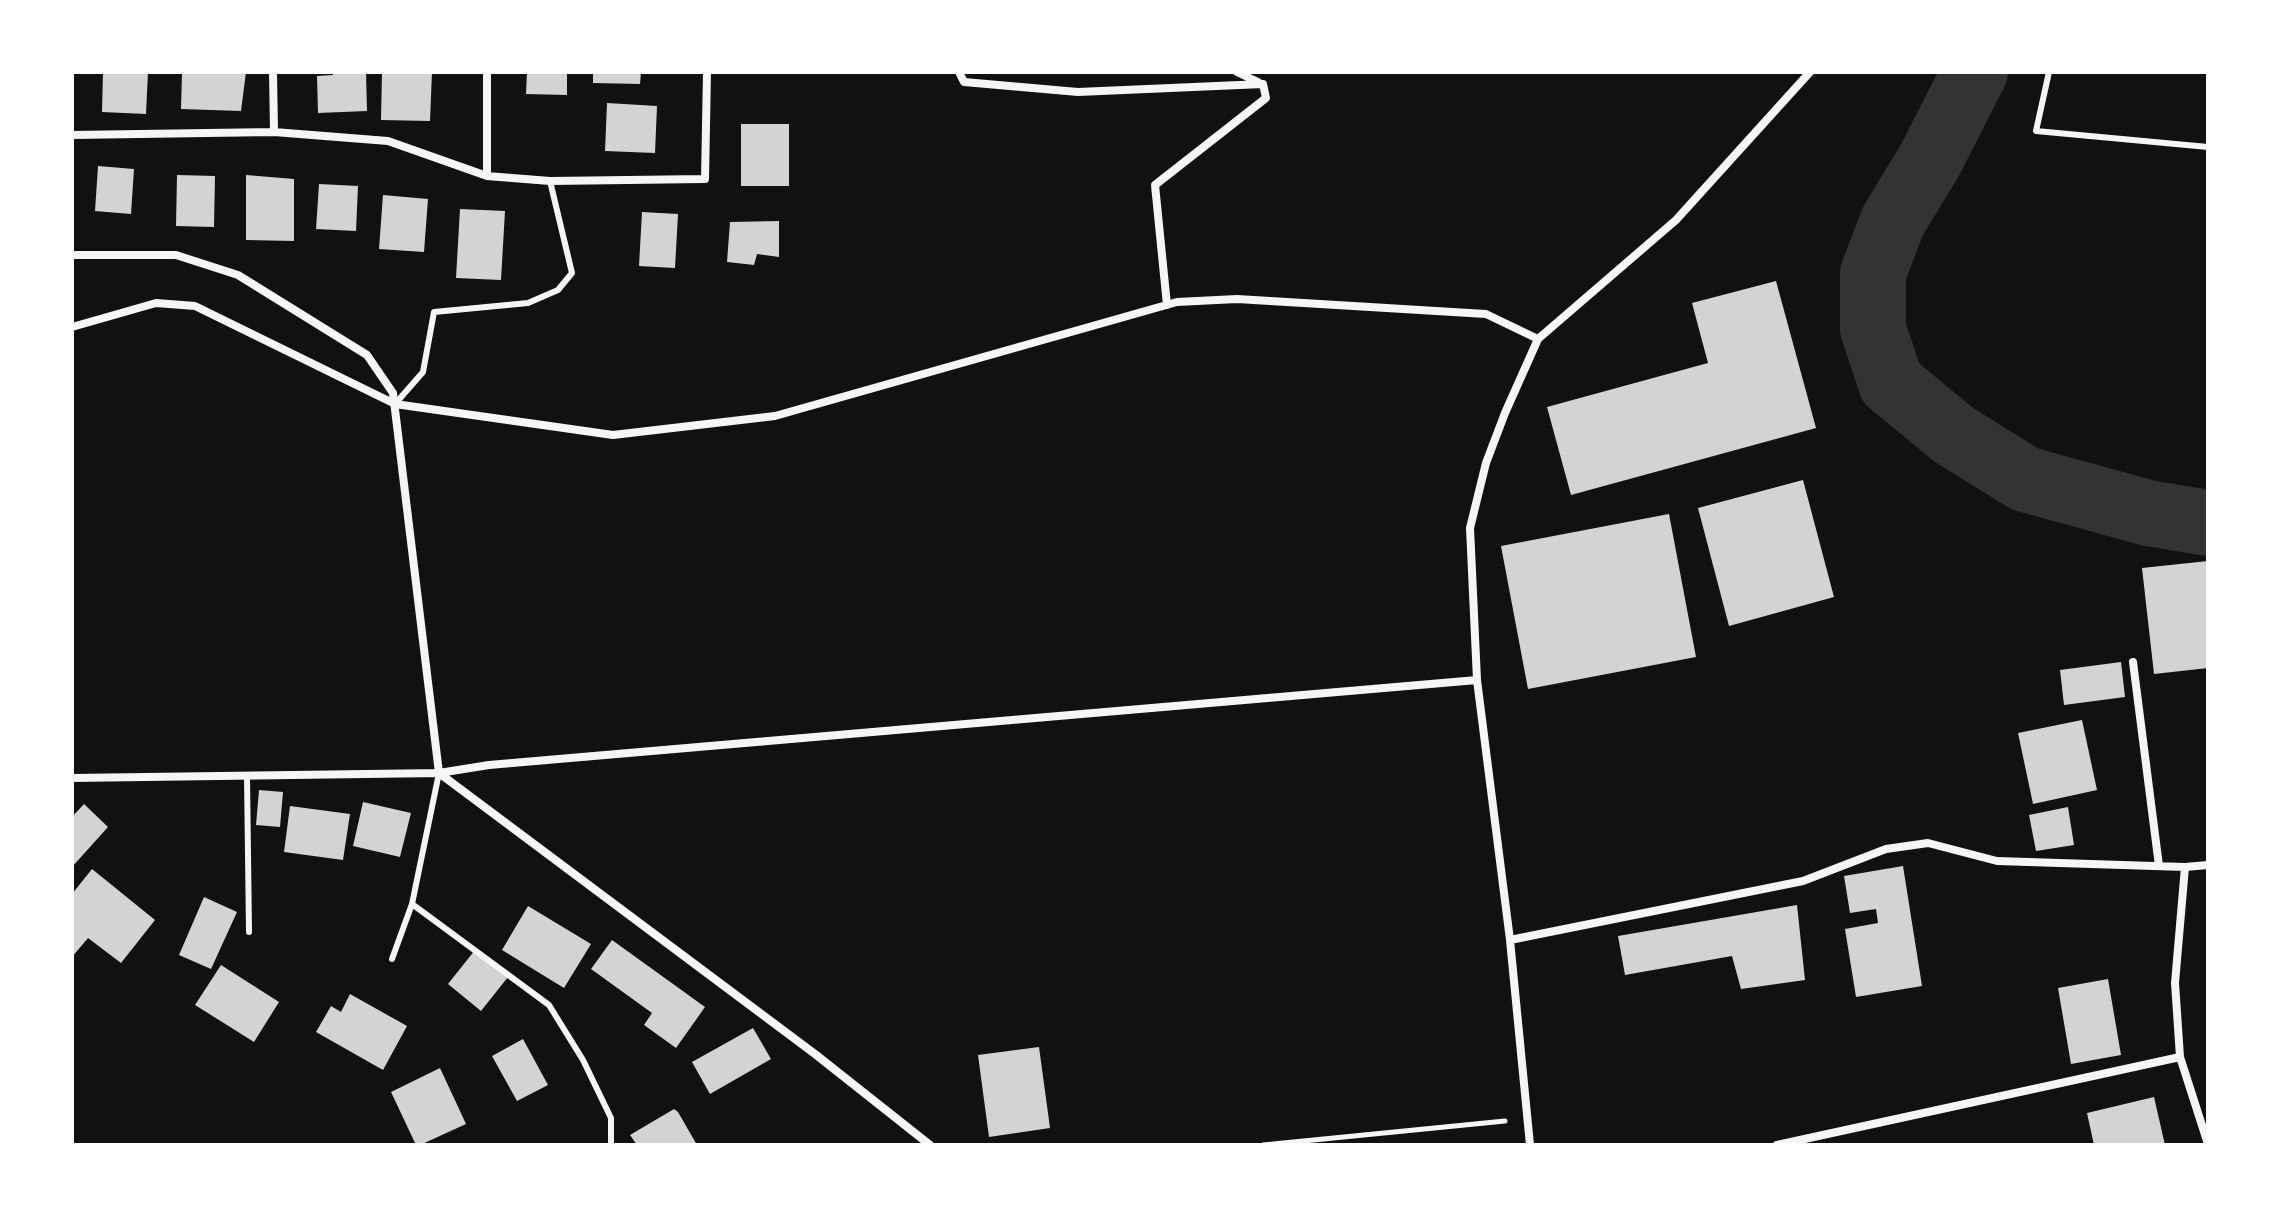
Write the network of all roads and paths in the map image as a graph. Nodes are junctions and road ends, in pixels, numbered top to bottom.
1 (273, 72) edge
2 (487, 72) edge
3 (707, 72) edge
4 (959, 72) edge
5 (1237, 72) edge
6 (1810, 72) edge
7 (2049, 72) edge
8 (1263, 84) junction
9 (274, 132) junction
10 (72, 135) edge
11 (2208, 147) edge
12 (487, 176) junction
13 (550, 181) junction
14 (72, 255) edge
15 (1167, 305) junction
16 (72, 327) edge
17 (1538, 339) junction
18 (395, 404) junction
19 (2133, 662) dead end
20 (1477, 680) junction
21 (439, 773) junction
22 (247, 776) junction
23 (72, 778) edge
24 (2208, 865) edge
25 (2159, 866) junction
26 (2185, 867) junction
27 (412, 904) junction
28 (249, 932) dead end
29 (1510, 940) junction
30 (392, 959) dead end
31 (2180, 1057) junction
32 (1527, 1119) junction
33 (2208, 1143) edge
34 (611, 1145) edge
35 (930, 1145) edge
36 (1263, 1145) edge
37 (1530, 1145) edge
38 (1777, 1145) edge

1 - 9 street
2 - 12 street
3 - 13 street
4 - 8 street
5 - 8 street
6 - 17 street
7 - 11 lane
8 - 15 street
9 - 10 street
9 - 12 street
12 - 13 street
13 - 18 lane
14 - 18 street
15 - 17 street
15 - 18 street
16 - 18 street
17 - 20 street
18 - 21 street
19 - 25 street
20 - 21 street
20 - 29 street
21 - 22 street
21 - 27 lane
21 - 35 street
22 - 23 street
22 - 28 lane
24 - 26 street
25 - 26 street
25 - 29 street
26 - 31 street
27 - 30 lane
27 - 34 lane
29 - 32 street
31 - 33 street
31 - 38 street
32 - 36 path
32 - 37 street

